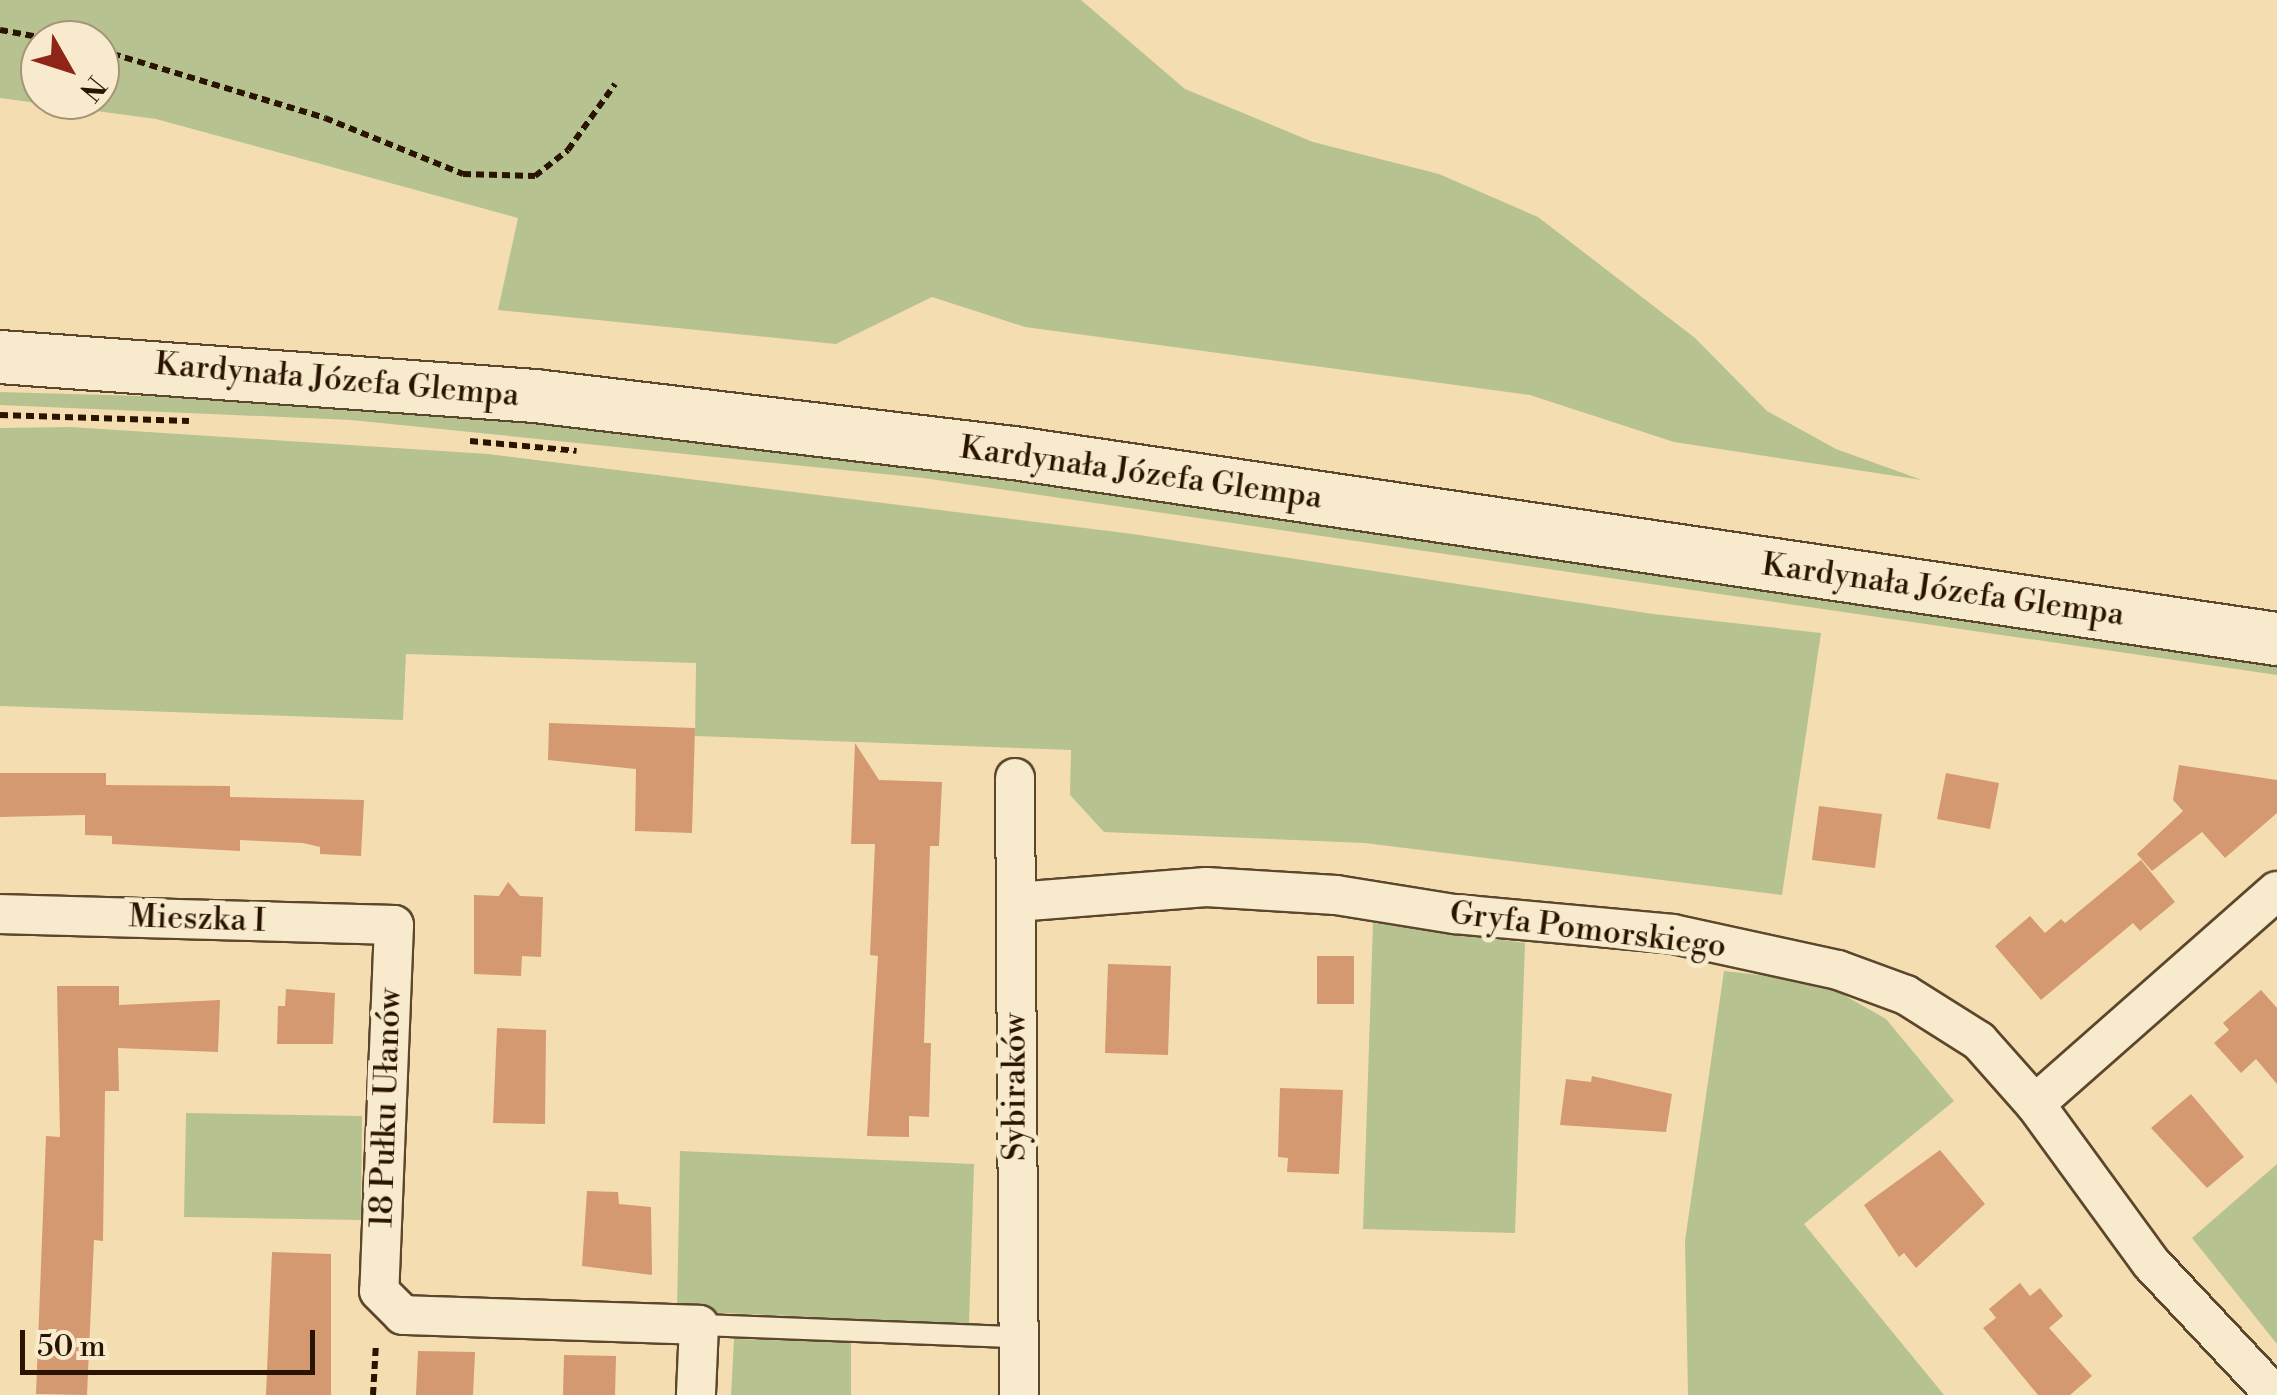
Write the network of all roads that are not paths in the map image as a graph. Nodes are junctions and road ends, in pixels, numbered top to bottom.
1 (0, 357) edge
2 (2277, 639) edge
3 (1015, 778) dead end
4 (2277, 891) edge
5 (1016, 902) junction
6 (0, 914) edge
7 (394, 925) joint
8 (2035, 1104) junction
9 (699, 1325) junction
10 (1014, 1337) junction
11 (696, 1395) edge
12 (1019, 1395) edge
13 (2275, 1395) edge

1 - 2 main road, Kardynała Józefa Glempa
3 - 5 street, Sybiraków
4 - 8 street
5 - 8 street, Gryfa Pomorskiego
5 - 10 street, Sybiraków
6 - 7 street, Mieszka I
7 - 9 street, 18 Pułku Ułanów
8 - 13 street, Gryfa Pomorskiego
9 - 10 lane
9 - 11 street
10 - 12 street, Sybiraków

